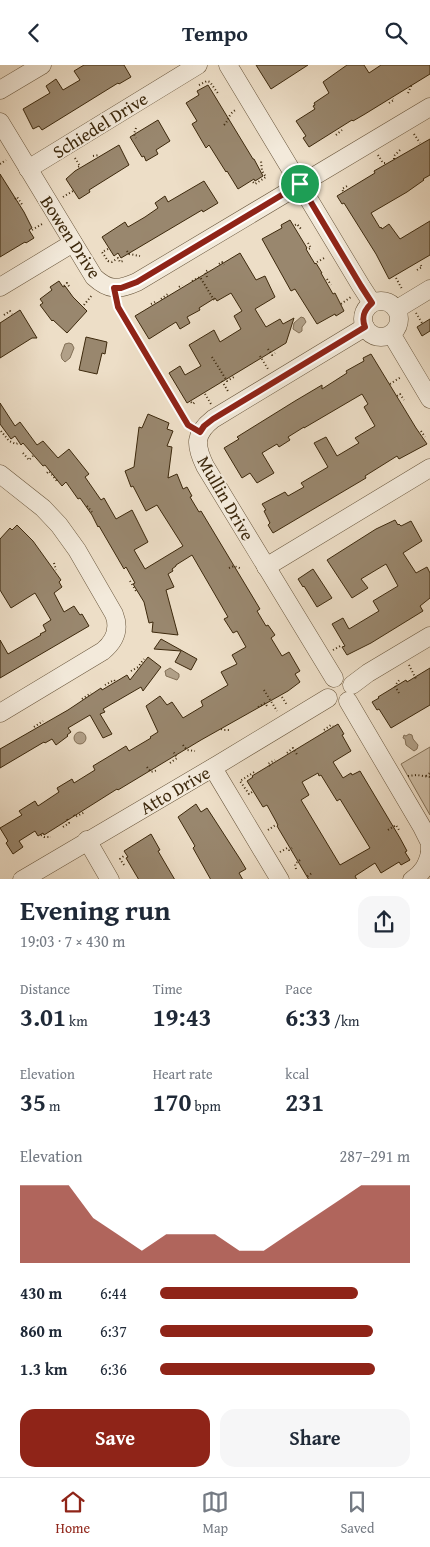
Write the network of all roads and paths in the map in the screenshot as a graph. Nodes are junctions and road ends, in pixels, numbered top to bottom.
1 (42, 65) edge
2 (198, 65) edge
3 (228, 65) edge
4 (412, 84) dead end
5 (199, 85) dead end
6 (0, 90) edge
7 (408, 93) dead end
8 (219, 95) dead end
9 (393, 99) dead end
10 (389, 103) dead end
11 (430, 107) edge
12 (237, 109) dead end
13 (0, 122) edge
14 (224, 125) dead end
15 (136, 128) dead end
16 (342, 130) dead end
17 (414, 133) dead end
18 (336, 135) dead end
19 (136, 138) dead end
20 (420, 143) dead end
21 (400, 150) dead end
22 (99, 155) dead end
23 (93, 156) dead end
24 (394, 159) dead end
25 (6, 160) dead end
26 (261, 161) dead end
27 (0, 164) edge
28 (28, 169) junction
29 (253, 182) dead end
30 (300, 184) junction
31 (347, 185) dead end
32 (72, 191) dead end
33 (343, 191) dead end
34 (62, 197) dead end
35 (15, 199) dead end
36 (22, 206) dead end
37 (44, 223) dead end
38 (295, 225) dead end
39 (300, 229) dead end
40 (32, 231) dead end
41 (73, 243) junction
42 (308, 243) dead end
43 (108, 249) dead end
44 (308, 249) dead end
45 (127, 251) dead end
46 (140, 256) dead end
47 (328, 256) dead end
48 (123, 261) dead end
49 (317, 262) dead end
50 (219, 264) dead end
51 (420, 264) dead end
52 (224, 265) dead end
53 (208, 270) dead end
54 (417, 270) dead end
55 (207, 277) dead end
56 (327, 279) dead end
57 (192, 281) dead end
58 (64, 285) dead end
59 (182, 285) dead end
60 (330, 285) dead end
61 (0, 287) edge
62 (179, 287) dead end
63 (70, 288) dead end
64 (114, 288) junction
65 (430, 289) edge
66 (168, 294) dead end
67 (92, 295) dead end
68 (353, 296) dead end
69 (161, 299) dead end
70 (214, 300) dead end
71 (155, 302) dead end
72 (341, 303) dead end
73 (372, 303) junction
74 (151, 304) dead end
75 (84, 305) dead end
76 (397, 309) junction
77 (416, 313) dead end
78 (12, 314) dead end
79 (4, 315) dead end
80 (422, 323) dead end
81 (365, 327) junction
82 (392, 335) junction
83 (268, 349) dead end
84 (275, 353) dead end
85 (260, 356) dead end
86 (212, 357) dead end
87 (268, 370) dead end
88 (234, 377) dead end
89 (401, 377) dead end
90 (222, 381) dead end
91 (390, 384) dead end
92 (229, 393) dead end
93 (205, 394) dead end
94 (397, 395) dead end
95 (430, 399) edge
96 (404, 400) dead end
97 (196, 401) dead end
98 (191, 402) dead end
99 (211, 405) dead end
100 (1, 431) dead end
101 (421, 431) dead end
102 (200, 432) junction
103 (425, 437) dead end
104 (18, 443) dead end
105 (23, 453) dead end
106 (33, 456) dead end
107 (430, 468) edge
108 (47, 473) dead end
109 (57, 481) dead end
110 (3, 482) edge
111 (88, 506) dead end
112 (92, 512) dead end
113 (54, 563) dead end
114 (266, 567) junction
115 (229, 568) dead end
116 (242, 569) dead end
117 (56, 570) dead end
118 (130, 581) dead end
119 (136, 591) dead end
120 (430, 636) edge
121 (342, 645) dead end
122 (333, 650) dead end
123 (144, 659) dead end
124 (408, 663) dead end
125 (131, 671) dead end
126 (334, 678) junction
127 (400, 679) dead end
128 (416, 679) dead end
129 (115, 681) dead end
130 (105, 685) dead end
131 (264, 689) dead end
132 (91, 693) dead end
133 (350, 693) junction
134 (399, 693) dead end
135 (328, 698) junction
136 (82, 699) dead end
137 (266, 706) dead end
138 (258, 707) dead end
139 (0, 713) edge
140 (43, 721) dead end
141 (286, 724) junction
142 (333, 726) dead end
143 (34, 727) dead end
144 (221, 729) dead end
145 (231, 730) dead end
146 (324, 730) dead end
147 (183, 745) dead end
148 (173, 751) dead end
149 (195, 751) dead end
150 (287, 753) dead end
151 (298, 756) dead end
152 (274, 760) dead end
153 (170, 763) dead end
154 (147, 767) dead end
155 (270, 767) dead end
156 (213, 768) junction
157 (158, 770) dead end
158 (256, 771) dead end
159 (430, 773) edge
160 (426, 776) junction
161 (430, 777) edge
162 (395, 783) junction
163 (252, 792) dead end
164 (85, 811) dead end
165 (74, 815) dead end
166 (66, 817) dead end
167 (63, 827) dead end
168 (388, 830) dead end
169 (399, 831) dead end
170 (41, 835) dead end
171 (51, 837) dead end
172 (87, 841) junction
173 (430, 852) edge
174 (125, 855) dead end
175 (300, 860) dead end
176 (124, 865) dead end
177 (296, 869) dead end
178 (312, 873) dead end
179 (22, 879) edge
180 (110, 879) edge
181 (280, 879) edge
182 (307, 879) edge
183 (412, 879) edge

1 - 6 street
2 - 28 street, Schiedel Drive
3 - 30 street
4 - 7 path
5 - 8 path
9 - 10 path
11 - 30 street, Bowen Drive
12 - 14 path
13 - 28 street, Bowen Drive
15 - 19 path
16 - 18 path
17 - 20 path
21 - 24 path
22 - 23 path
25 - 27 path
26 - 29 path
28 - 41 street, Bowen Drive
30 - 64 street, Bowen Drive
30 - 73 street
31 - 33 path
32 - 34 path
35 - 36 path
37 - 40 path
38 - 39 path
41 - 61 street
41 - 64 street, Bowen Drive
42 - 44 path
43 - 48 path
45 - 46 path
47 - 49 path
50 - 52 path
51 - 54 path
53 - 55 path
56 - 60 path
57 - 70 path
58 - 63 path
59 - 62 path
64 - 102 path
65 - 76 street
66 - 69 path
67 - 75 path
68 - 72 path
71 - 74 path
73 - 76 street
73 - 81 street
76 - 82 street
77 - 80 path
78 - 79 path
81 - 82 street
81 - 102 street, Mullin Drive
82 - 95 street
83 - 84 path
85 - 87 path
86 - 88 path
89 - 91 path
90 - 92 path
93 - 99 path
94 - 96 path
97 - 98 path
100 - 104 path
101 - 103 path
102 - 114 street, Mullin Drive
105 - 106 path
107 - 114 street
108 - 109 path
110 - 139 street
111 - 112 path
113 - 117 path
114 - 126 street, Mullin Drive
115 - 116 path
118 - 119 path
120 - 133 street
121 - 122 path
123 - 125 path
124 - 128 path
126 - 133 street
126 - 135 street
127 - 134 path
129 - 130 path
131 - 141 path
132 - 136 path
133 - 135 street
133 - 162 street
135 - 141 street, Atto Drive
137 - 138 path
140 - 143 path
141 - 156 street, Atto Drive
142 - 146 path
144 - 145 path
147 - 149 path
148 - 153 path
150 - 151 path
152 - 155 path
154 - 157 path
156 - 172 street, Atto Drive
156 - 181 street
158 - 163 path
159 - 160 path
160 - 161 path
160 - 162 path
162 - 173 street
164 - 165 path
166 - 167 path
168 - 169 path
170 - 171 path
172 - 179 street, Atto Drive
172 - 180 street
173 - 183 street
174 - 176 path
175 - 177 path
178 - 182 path

